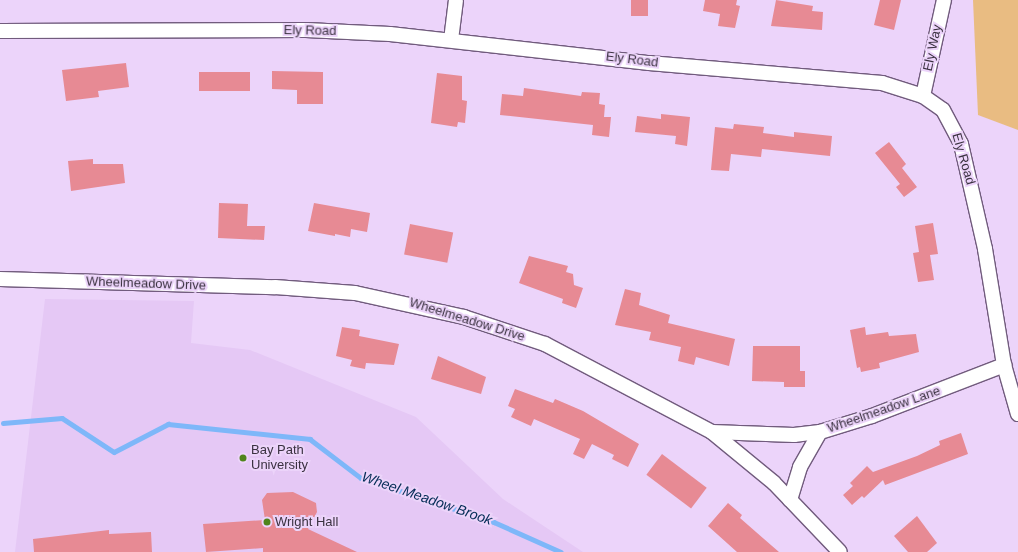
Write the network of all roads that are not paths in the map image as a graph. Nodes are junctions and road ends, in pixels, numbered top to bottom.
1 (456, 0) edge
2 (944, 0) edge
3 (0, 32) edge
4 (451, 40) junction
5 (923, 96) junction
6 (0, 279) edge
7 (1004, 365) junction
8 (1018, 414) edge
9 (712, 432) junction
10 (820, 432) junction
11 (790, 500) junction
12 (840, 552) edge

1 - 4 street
2 - 5 street, Ely Way
3 - 4 street, Ely Road
4 - 5 street, Ely Road
5 - 7 street, Ely Road
6 - 9 street, Wheelmeadow Drive
7 - 8 street, Ely Road
7 - 10 street, Wheelmeadow Lane
9 - 10 street, Wheelmeadow Lane
9 - 11 street, Wheelmeadow Drive
10 - 11 street
11 - 12 street, Wheelmeadow Drive

